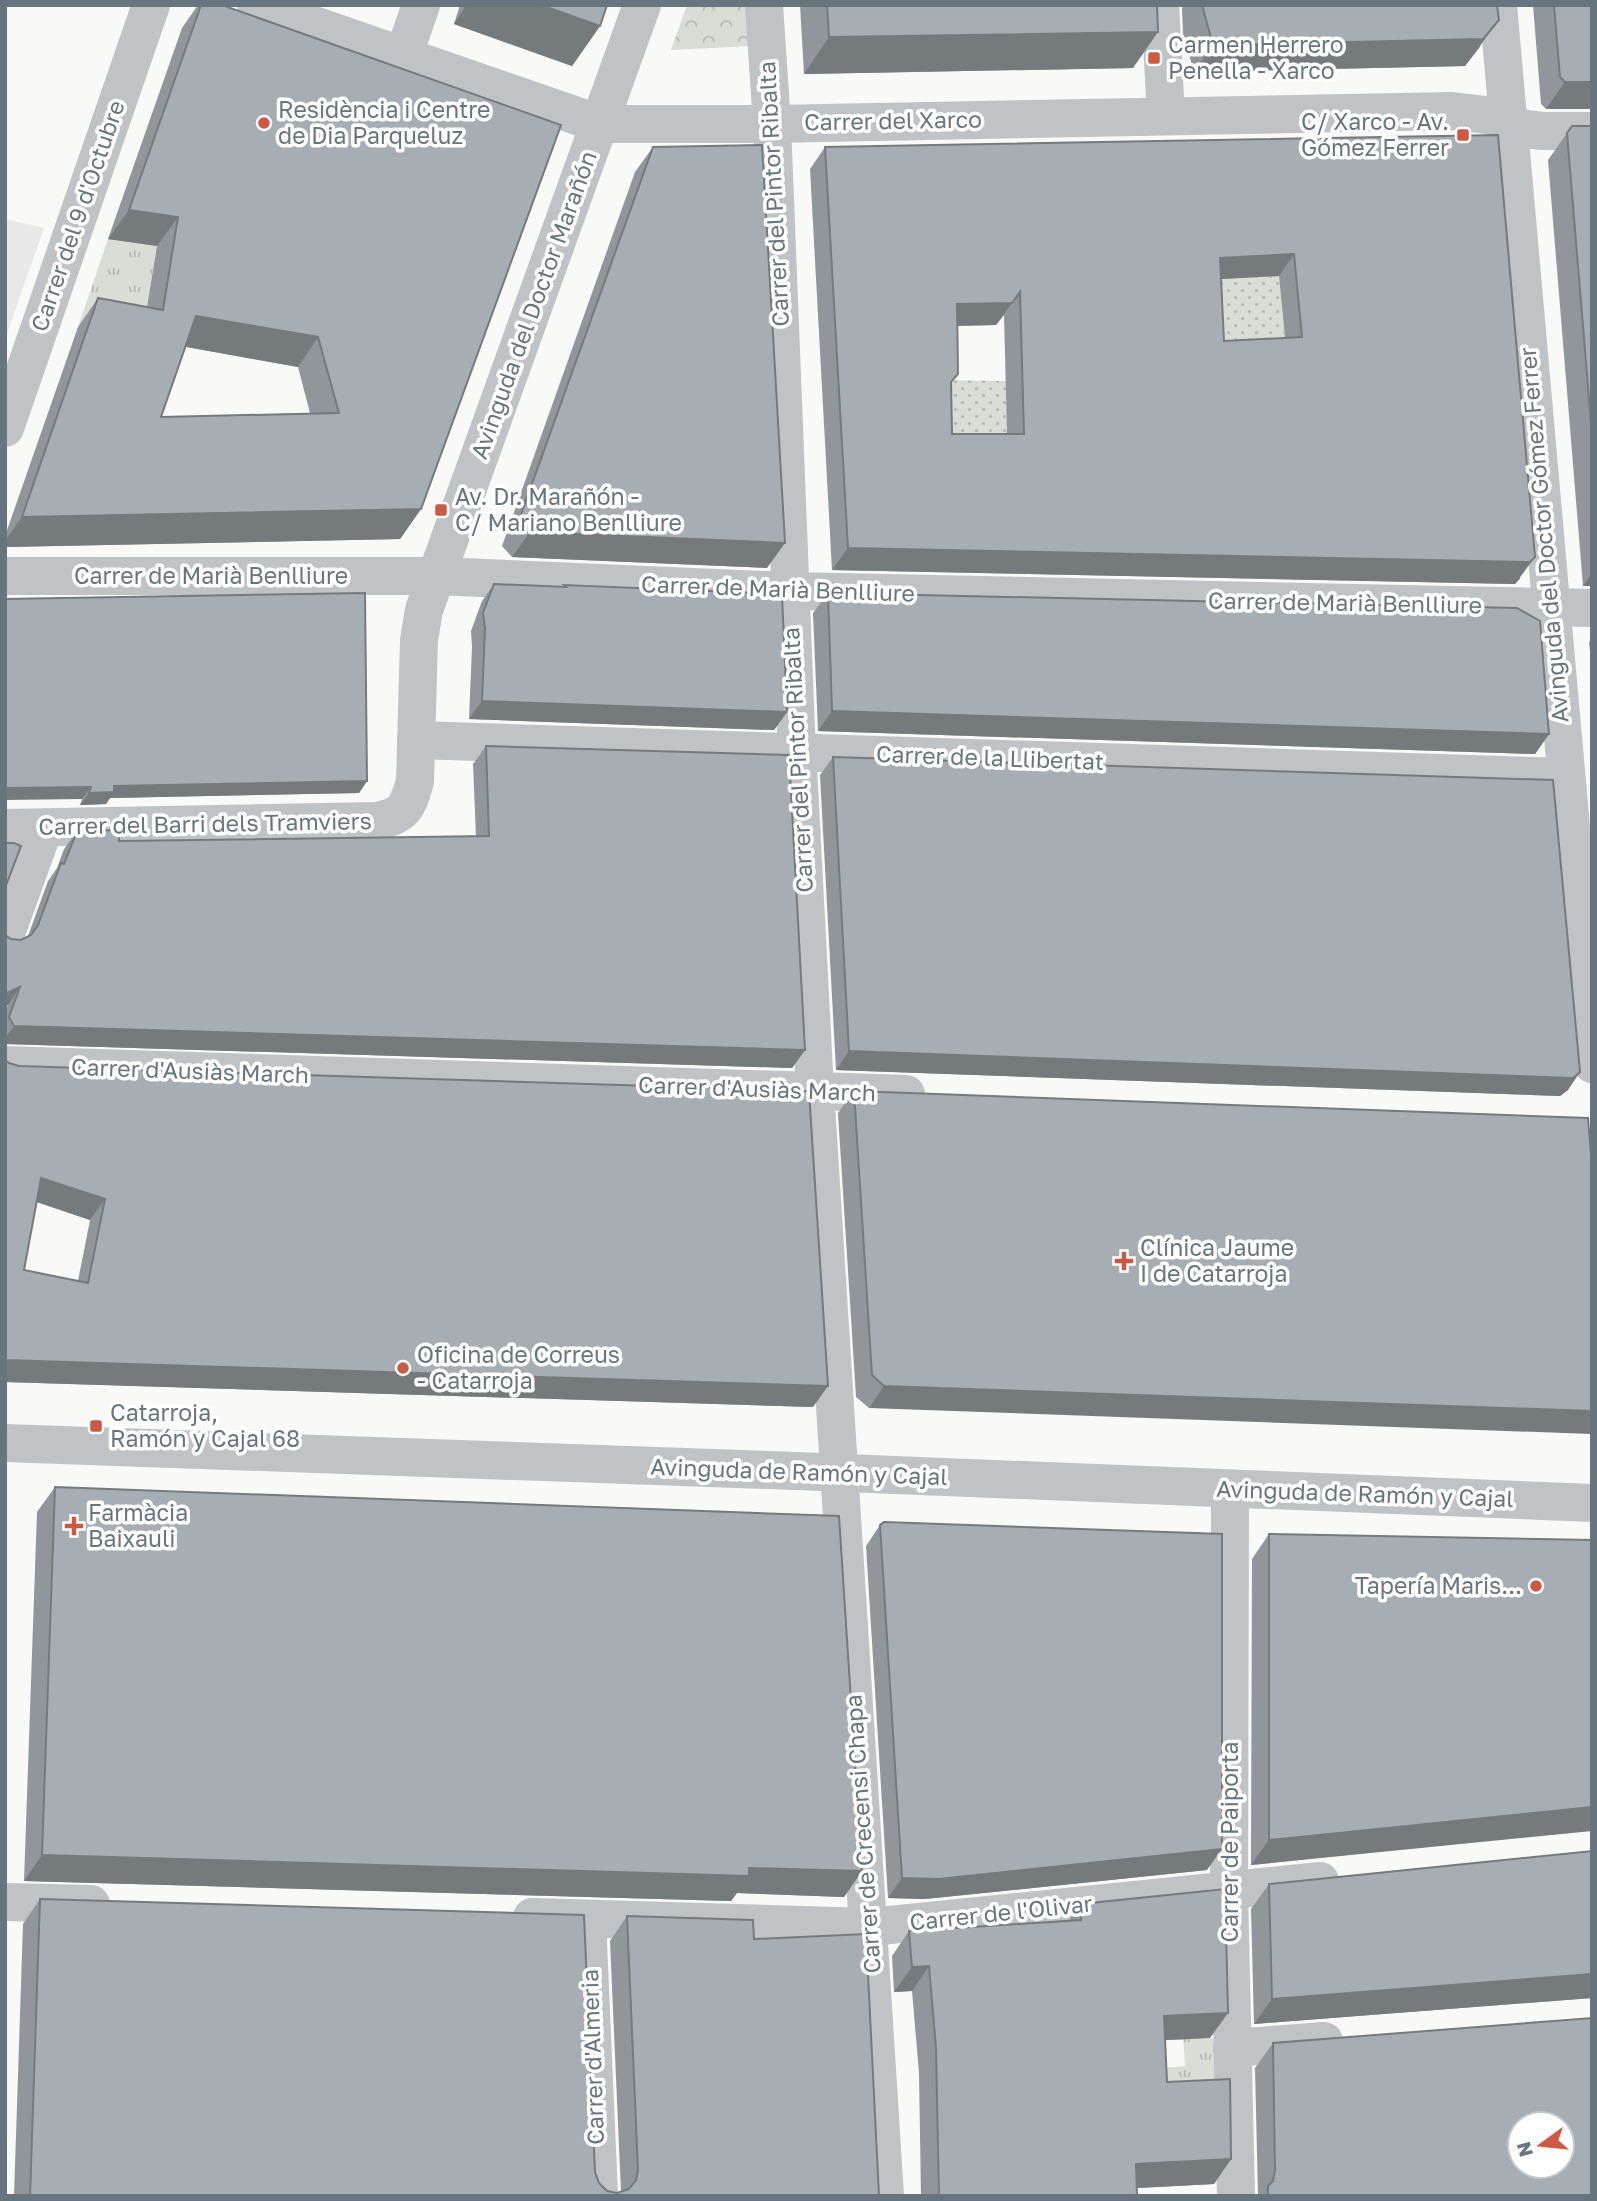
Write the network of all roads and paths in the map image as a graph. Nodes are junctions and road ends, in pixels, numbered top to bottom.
1 (152, 5) edge
2 (256, 5) edge
3 (421, 5) edge
4 (642, 5) edge
5 (764, 5) edge
6 (1160, 5) edge
7 (1497, 5) edge
8 (403, 57) junction
9 (1166, 116) junction
10 (1507, 121) junction
11 (600, 124) junction
12 (772, 124) junction
13 (1592, 131) edge
14 (5, 428) edge
15 (5, 576) edge
16 (436, 576) junction
17 (790, 591) junction
18 (1551, 607) junction
19 (1592, 608) edge
20 (416, 740) junction
21 (797, 752) junction
22 (1565, 777) junction
23 (403, 811) joint
24 (5, 828) edge
25 (44, 828) junction
26 (5, 936) edge
27 (1592, 1064) edge
28 (5, 1065) edge
29 (814, 1090) junction
30 (944, 1095) edge
31 (5, 1443) edge
32 (839, 1473) junction
33 (1230, 1489) junction
34 (1592, 1503) edge
35 (1360, 1877) edge
36 (1229, 1891) junction
37 (5, 1902) edge
38 (123, 1905) edge
39 (498, 1916) edge
40 (587, 1919) junction
41 (870, 1927) junction
42 (1359, 2038) edge
43 (1232, 2048) junction
44 (599, 2196) edge
45 (885, 2196) edge
46 (1235, 2196) edge

1 - 14 street, Carrer del 9 d'Octubre
2 - 8 street, Carrer del Xarco
3 - 8 street
4 - 11 street, Avinguda del Doctor Marañón
5 - 12 street, Carrer del Pintor Ribalta
6 - 9 street
7 - 10 street, Avinguda del Doctor Gómez Ferrer
8 - 11 street, Carrer del Xarco
9 - 10 street, Carrer del Xarco
9 - 12 street, Carrer del Xarco
10 - 13 street, Carrer del Xarco
10 - 18 street, Avinguda del Doctor Gómez Ferrer
11 - 12 street, Carrer del Xarco
11 - 16 street, Avinguda del Doctor Marañón
12 - 17 street, Carrer del Pintor Ribalta
15 - 16 street, Carrer de Marià Benlliure
16 - 17 street, Carrer de Marià Benlliure
16 - 20 street, Avinguda del Doctor Marañón
17 - 18 street, Carrer de Marià Benlliure
17 - 21 street, Carrer del Pintor Ribalta
18 - 19 street, Carrer de Marià Benlliure
18 - 22 street, Avinguda del Doctor Gómez Ferrer
20 - 21 street, Carrer de la Llibertat
20 - 23 street, Avinguda del Doctor Marañón
21 - 22 street, Carrer de la Llibertat
21 - 29 street, Carrer del Pintor Ribalta
22 - 27 street, Avinguda del Doctor Gómez Ferrer
23 - 25 street, Carrer del Barri dels Tramviers
24 - 25 street, Carrer del Barri dels Tramviers
25 - 26 street
28 - 29 street, Carrer d'Ausiàs March
29 - 30 street, Carrer d'Ausiàs March
29 - 32 street, Carrer del Pintor Ribalta
31 - 32 street, Avinguda de Ramón y Cajal
32 - 33 street, Avinguda de Ramón y Cajal
32 - 41 street, Carrer de Crecensi Chapa
33 - 34 street, Avinguda de Ramón y Cajal
33 - 36 street, Carrer de Paiporta
35 - 36 street, Carrer de l'Olivar
36 - 41 street, Carrer de l'Olivar
36 - 43 street, Carrer de Paiporta
37 - 38 street
39 - 40 street, Carrer de l'Olivar
40 - 41 street, Carrer de l'Olivar
40 - 44 street, Carrer d'Almeria
41 - 45 street, Carrer de Crecensi Chapa
42 - 43 street
43 - 46 street, Carrer de Paiporta

